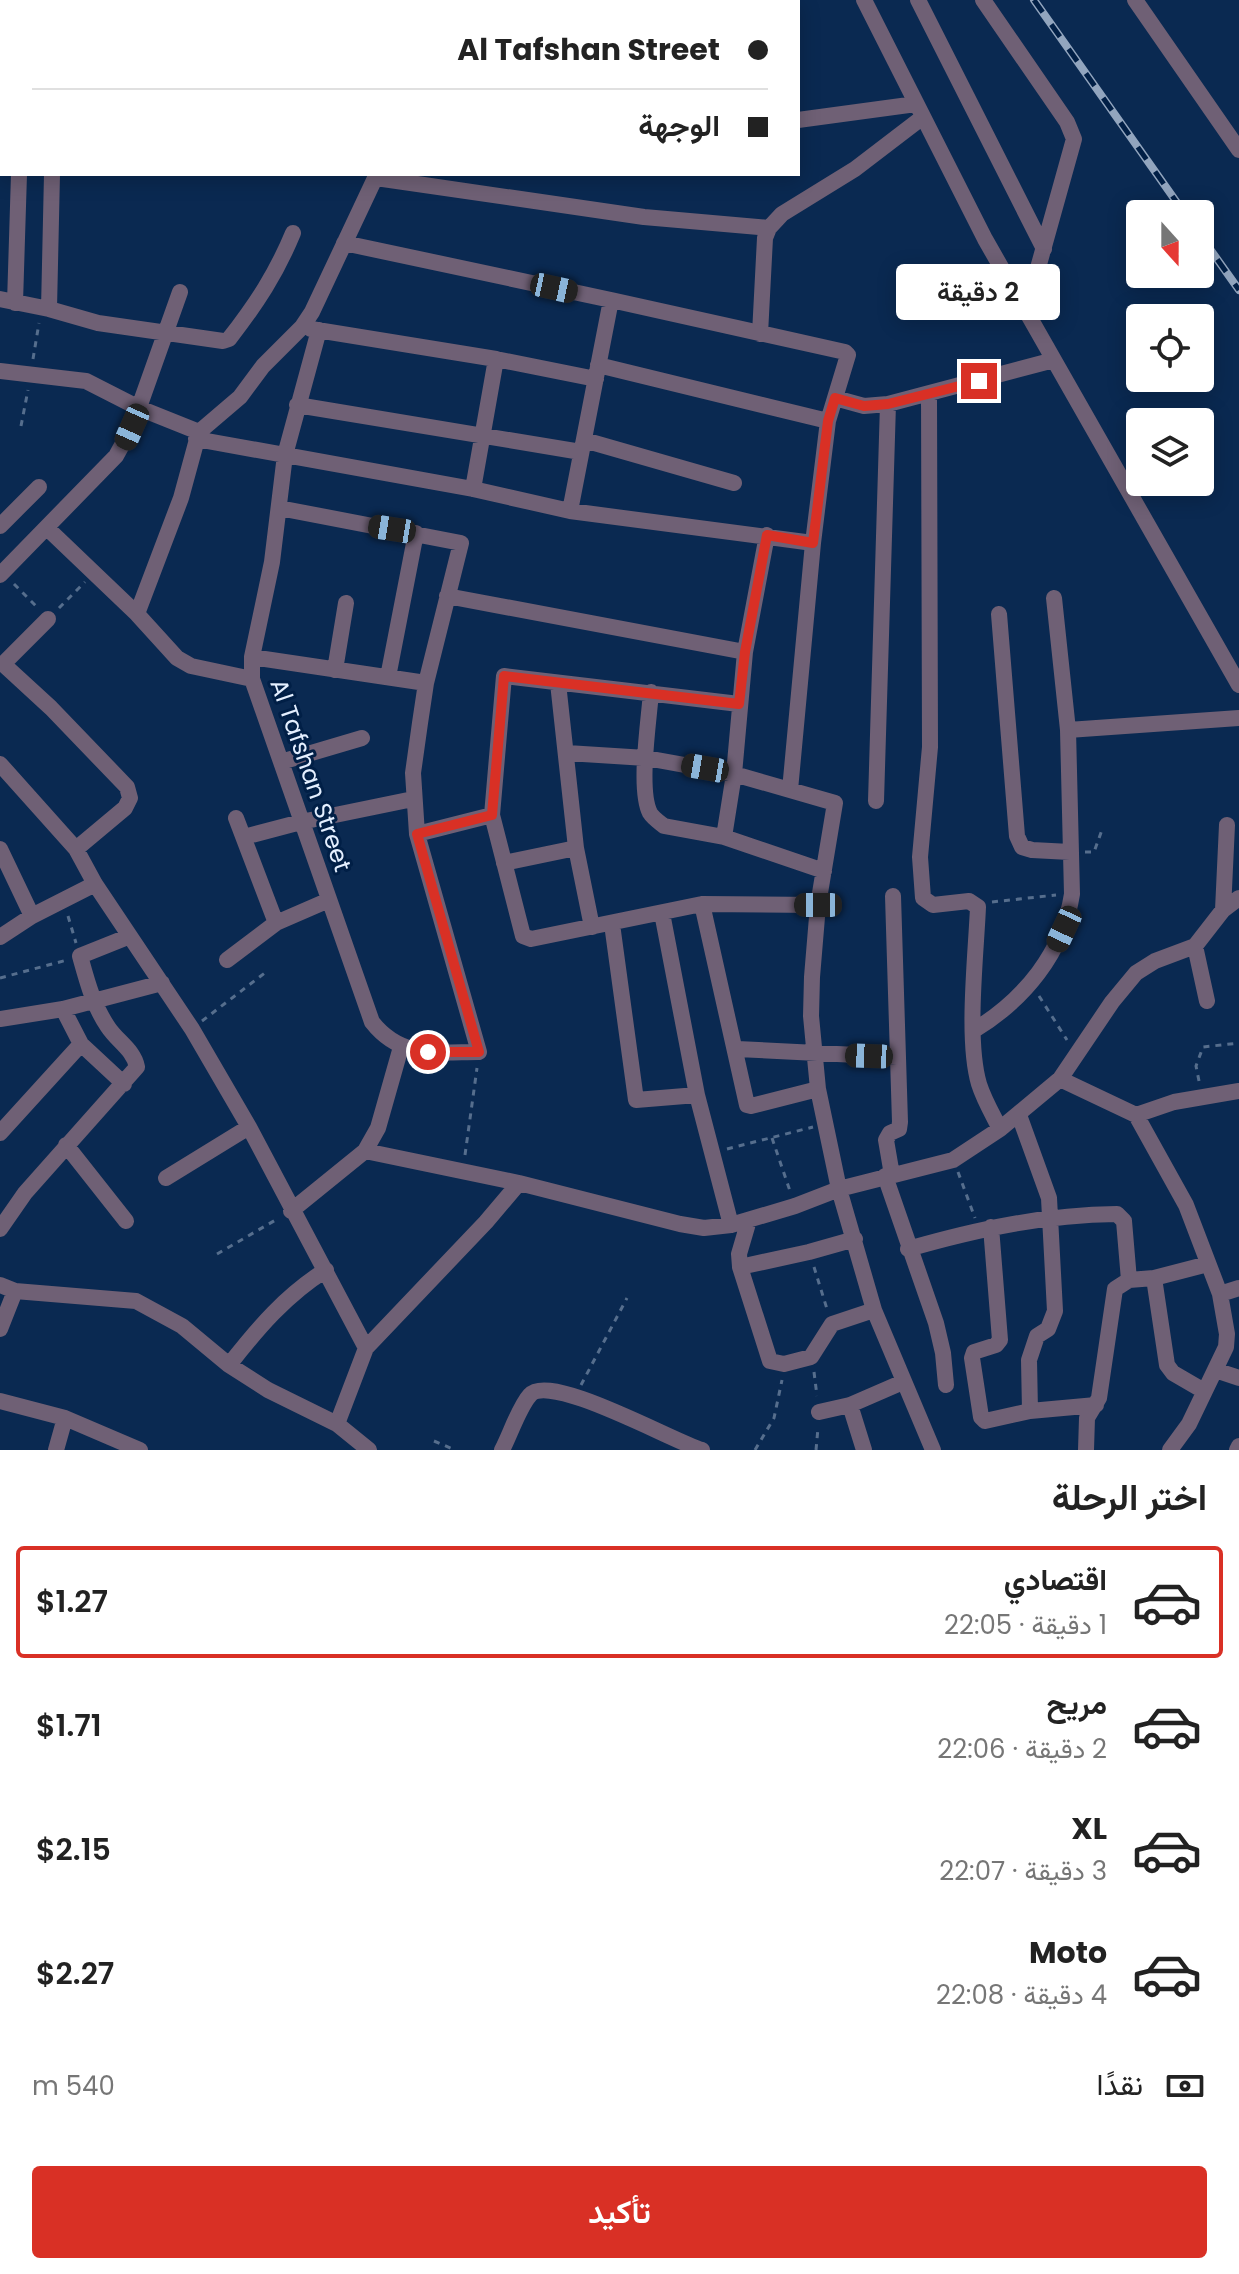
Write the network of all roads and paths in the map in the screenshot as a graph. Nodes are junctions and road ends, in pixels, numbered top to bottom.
1 (864, 0) edge
2 (918, 0) edge
3 (983, 0) edge
4 (1135, 0) edge
5 (920, 110) junction
6 (800, 120) edge
7 (1239, 150) edge
8 (19, 176) edge
9 (52, 176) edge
10 (376, 176) edge
11 (769, 228) junction
12 (293, 233) dead end
13 (344, 243) junction
14 (1044, 249) junction
15 (180, 292) dead end
16 (611, 300) junction
17 (8, 301) edge
18 (46, 308) junction
19 (1026, 311) junction
20 (302, 327) junction
21 (319, 330) junction
22 (168, 333) junction
23 (760, 334) junction
24 (496, 359) junction
25 (1054, 360) junction
26 (0, 371) edge
27 (597, 372) junction
28 (31, 373) junction
29 (929, 395) junction
30 (835, 398) junction
31 (888, 404) junction
32 (297, 405) junction
33 (139, 408) junction
34 (828, 421) junction
35 (21, 426) dead end
36 (483, 434) junction
37 (197, 436) junction
38 (583, 446) junction
39 (285, 455) junction
40 (734, 483) dead end
41 (39, 487) dead end
42 (473, 489) junction
43 (279, 508) junction
44 (570, 511) junction
45 (0, 526) edge
46 (47, 528) junction
47 (416, 533) junction
48 (767, 535) junction
49 (813, 543) junction
50 (1, 574) edge
51 (93, 574) junction
52 (447, 596) junction
53 (1054, 598) dead end
54 (346, 603) dead end
55 (137, 614) junction
56 (999, 614) dead end
57 (48, 619) junction
58 (745, 652) junction
59 (252, 657) junction
60 (335, 670) junction
61 (388, 677) junction
62 (252, 679) junction
63 (426, 683) junction
64 (558, 683) junction
65 (1239, 685) edge
66 (651, 692) junction
67 (739, 704) junction
68 (1239, 718) edge
69 (1068, 730) junction
70 (362, 738) dead end
71 (567, 753) junction
72 (646, 758) junction
73 (281, 762) junction
74 (0, 764) edge
75 (734, 774) junction
76 (790, 790) junction
77 (413, 799) junction
78 (876, 801) dead end
79 (492, 815) junction
80 (236, 818) dead end
81 (301, 822) junction
82 (1227, 825) dead end
83 (1103, 827) dead end
84 (417, 834) junction
85 (244, 837) junction
86 (724, 837) junction
87 (576, 848) junction
88 (0, 849) edge
89 (76, 849) junction
90 (1070, 852) junction
91 (504, 863) junction
92 (824, 871) junction
93 (95, 884) junction
94 (1072, 894) junction
95 (893, 896) dead end
96 (1239, 898) edge
97 (329, 900) junction
98 (64, 901) junction
99 (702, 904) junction
100 (975, 904) junction
101 (818, 905) junction
102 (1223, 910) junction
103 (662, 913) junction
104 (32, 916) junction
105 (276, 923) junction
106 (612, 924) junction
107 (592, 927) junction
108 (130, 936) junction
109 (0, 937) edge
110 (1195, 946) junction
111 (80, 956) junction
112 (227, 960) dead end
113 (266, 972) dead end
114 (0, 978) edge
115 (162, 983) junction
116 (1031, 983) junction
117 (93, 1001) junction
118 (1207, 1001) dead end
119 (63, 1009) junction
120 (0, 1019) edge
121 (192, 1029) junction
122 (973, 1031) junction
123 (1239, 1043) edge
124 (81, 1044) junction
125 (401, 1047) junction
126 (737, 1049) junction
127 (479, 1052) junction
128 (814, 1054) junction
129 (1075, 1054) junction
130 (897, 1057) junction
131 (1060, 1079) junction
132 (124, 1084) junction
133 (818, 1089) junction
134 (1239, 1091) edge
135 (697, 1095) junction
136 (1202, 1096) junction
137 (1019, 1115) junction
138 (1136, 1115) junction
139 (824, 1124) junction
140 (249, 1127) junction
141 (1000, 1129) junction
142 (0, 1133) edge
143 (772, 1138) junction
144 (66, 1145) junction
145 (365, 1151) junction
146 (710, 1154) junction
147 (953, 1160) junction
148 (463, 1171) junction
149 (889, 1175) junction
150 (166, 1178) dead end
151 (519, 1183) junction
152 (839, 1189) junction
153 (795, 1206) junction
154 (291, 1211) junction
155 (1051, 1218) junction
156 (749, 1220) junction
157 (126, 1221) dead end
158 (731, 1225) junction
159 (985, 1228) junction
160 (0, 1229) edge
161 (855, 1239) junction
162 (908, 1249) junction
163 (809, 1252) junction
164 (217, 1254) dead end
165 (1208, 1264) junction
166 (740, 1267) junction
167 (326, 1270) junction
168 (1154, 1278) junction
169 (1129, 1280) junction
170 (8, 1288) edge
171 (1239, 1288) edge
172 (1220, 1294) junction
173 (627, 1298) dead end
174 (874, 1310) junction
175 (832, 1324) junction
176 (0, 1329) edge
177 (366, 1348) junction
178 (811, 1357) junction
179 (784, 1364) junction
180 (229, 1365) junction
181 (1215, 1370) junction
182 (1239, 1378) edge
183 (903, 1382) junction
184 (946, 1385) dead end
185 (1204, 1391) junction
186 (575, 1395) junction
187 (0, 1401) edge
188 (850, 1405) junction
189 (1096, 1405) junction
190 (1030, 1411) junction
191 (819, 1412) junction
192 (65, 1418) junction
193 (343, 1429) junction
194 (434, 1441) dead end
195 (696, 1449) edge
196 (56, 1450) edge
197 (140, 1450) edge
198 (339, 1450) edge
199 (369, 1450) edge
200 (455, 1450) edge
201 (502, 1450) edge
202 (755, 1450) edge
203 (816, 1450) edge
204 (864, 1450) edge
205 (933, 1450) edge
206 (1086, 1450) edge
207 (1170, 1450) edge

1 - 5 street
2 - 14 street
3 - 14 street
4 - 7 street
5 - 6 street
5 - 11 street
5 - 19 street
8 - 17 street
9 - 18 street
10 - 11 street
10 - 13 street
11 - 23 street
12 - 22 street
13 - 16 street
13 - 20 street
14 - 19 street
15 - 22 street
16 - 23 street
16 - 27 street
17 - 18 street
18 - 22 street
18 - 28 path
19 - 25 street
20 - 21 street
20 - 37 street
21 - 24 street
21 - 32 street, Al Tafshan Street
22 - 33 street
23 - 30 street
24 - 27 street
24 - 36 street
25 - 29 street
25 - 65 street
26 - 28 street
27 - 34 street
27 - 38 street
28 - 33 street
28 - 35 path
29 - 31 street
29 - 100 street
30 - 31 street
30 - 34 street
31 - 78 street
32 - 36 street
32 - 39 street, Al Tafshan Street
33 - 37 street
33 - 46 street
34 - 49 street
36 - 38 street
36 - 42 street
37 - 39 street
37 - 55 street
38 - 40 street
38 - 44 street
39 - 42 street
39 - 43 street, Al Tafshan Street
41 - 45 street
42 - 44 street
43 - 47 street
43 - 59 street, Al Tafshan Street
44 - 48 street
46 - 50 street
46 - 51 street
47 - 52 street
47 - 61 street
48 - 49 street
48 - 58 street
49 - 76 street
50 - 57 path
51 - 55 street
51 - 57 path
52 - 58 street
52 - 63 street
53 - 69 street
54 - 60 street
55 - 62 street
56 - 90 street
57 - 89 street
58 - 67 street
59 - 60 street
59 - 62 street, Al Tafshan Street
60 - 61 street
61 - 63 street
62 - 73 street, Al Tafshan Street
63 - 77 street
64 - 66 street
64 - 71 street
64 - 79 street
66 - 67 street
66 - 72 street
67 - 75 street
68 - 69 street
69 - 90 street
70 - 73 street
71 - 72 street
71 - 87 street
72 - 75 street
72 - 86 street
73 - 81 street, Al Tafshan Street
74 - 89 street
75 - 76 street
75 - 86 street
76 - 92 street
77 - 81 street
77 - 84 street
79 - 84 street
79 - 91 street
80 - 85 street
81 - 85 street
81 - 97 street, Al Tafshan Street
82 - 102 street
83 - 90 path
84 - 127 street
85 - 105 street
86 - 92 street
87 - 91 street
87 - 107 street
88 - 104 street
89 - 93 street
90 - 94 street
91 - 107 street
92 - 101 street
93 - 98 street
93 - 108 street
94 - 100 path
94 - 116 street
95 - 130 street
96 - 102 street
97 - 105 street
97 - 125 street, Al Tafshan Street
98 - 104 street
98 - 111 path
99 - 101 street
99 - 103 street
99 - 126 street
100 - 122 street
101 - 128 street
102 - 110 street
103 - 106 street
103 - 135 street
104 - 109 street
105 - 112 street
106 - 107 street
106 - 135 street
108 - 111 street
108 - 115 street
110 - 118 street
110 - 129 street
111 - 114 path
111 - 117 street
113 - 121 path
115 - 117 street
115 - 121 street
116 - 122 street
116 - 129 path
117 - 119 street
117 - 132 street
119 - 120 street
119 - 124 street
121 - 140 street
122 - 141 street
123 - 136 path
124 - 132 street
124 - 142 street
125 - 127 street
125 - 145 street
126 - 128 street
126 - 133 street
127 - 148 path
128 - 130 street
128 - 133 street
129 - 131 street
130 - 149 street
131 - 137 street
131 - 138 street
132 - 144 street
133 - 139 street
134 - 136 street
135 - 146 street
136 - 138 street
137 - 141 street
137 - 155 street
138 - 165 street
139 - 143 path
139 - 152 street
140 - 150 street
140 - 154 street
141 - 147 street
143 - 146 path
143 - 153 path
144 - 157 street
144 - 160 street
145 - 148 street
145 - 154 street
146 - 158 street
147 - 149 street
147 - 159 path
148 - 151 street
149 - 152 street
149 - 162 street
151 - 158 street
151 - 177 street
152 - 153 street
152 - 161 street
153 - 156 street
154 - 164 path
154 - 167 street
155 - 159 street
155 - 169 street
155 - 190 street
156 - 158 street
156 - 166 street
159 - 162 street
159 - 190 street
161 - 163 street
161 - 174 street
162 - 184 street
163 - 166 street
163 - 175 path
165 - 168 street
165 - 172 street
166 - 179 street
167 - 177 street
167 - 180 street
168 - 169 street
168 - 185 street
169 - 189 street
170 - 176 street
170 - 180 street
171 - 172 street
172 - 181 street
173 - 186 path
174 - 175 street
174 - 183 street
175 - 178 street
177 - 193 street
178 - 179 street
178 - 191 path
179 - 202 path
180 - 193 street
181 - 182 street
181 - 185 street
183 - 188 street
183 - 205 street
185 - 207 street
186 - 195 street
186 - 201 street
187 - 192 street
188 - 191 street
188 - 204 street
189 - 190 street
189 - 206 street
191 - 203 path
192 - 196 street
192 - 197 street
193 - 198 street
193 - 199 street
194 - 200 path

